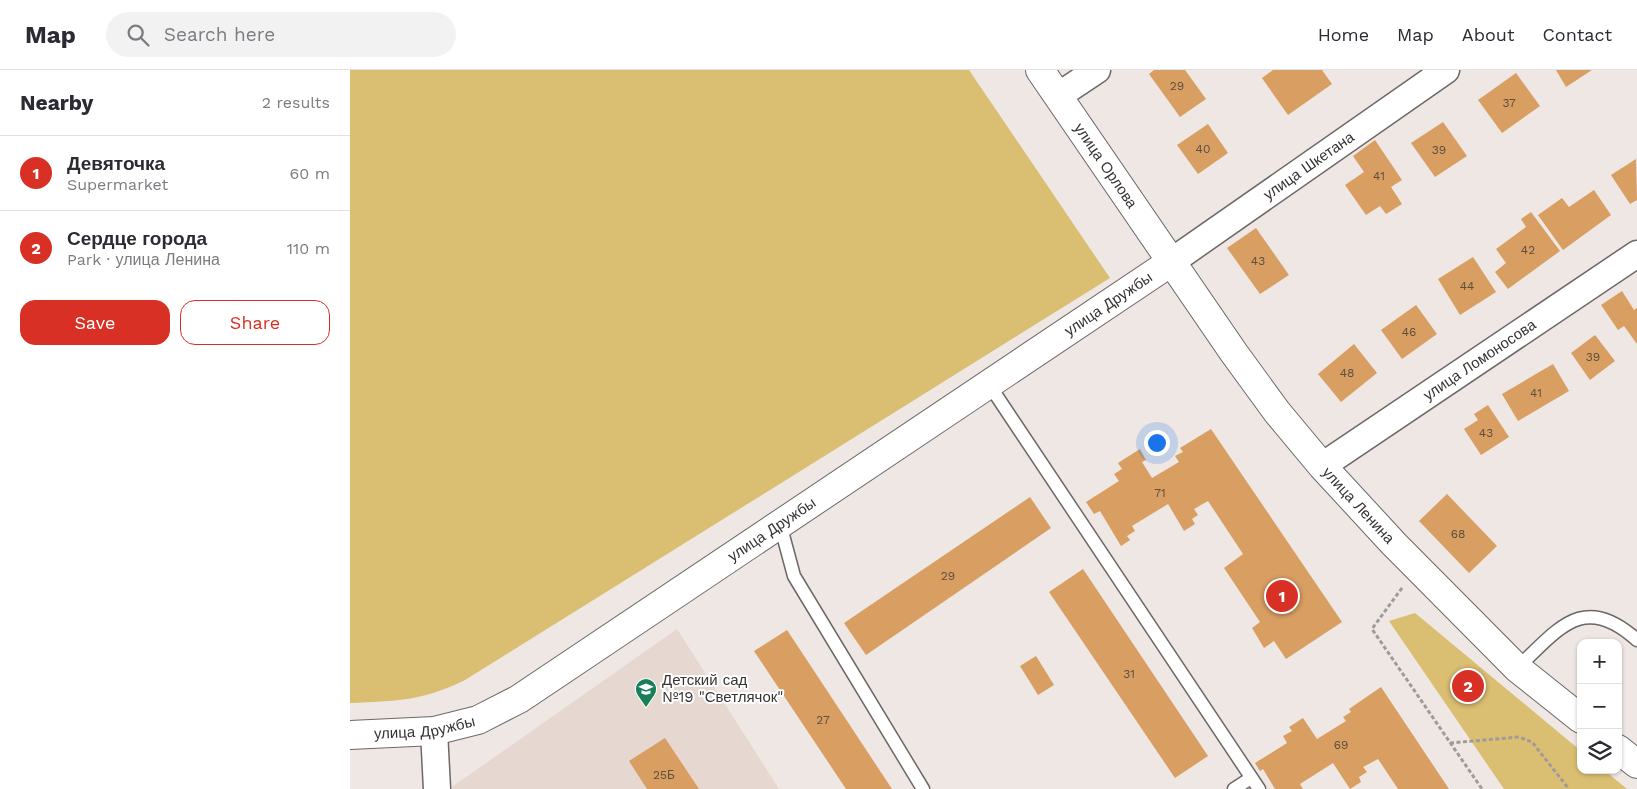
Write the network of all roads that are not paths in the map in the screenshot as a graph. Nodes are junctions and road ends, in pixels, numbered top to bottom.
1 (1040, 70) edge
2 (1097, 70) edge
3 (1446, 70) edge
4 (1058, 96) junction
5 (1637, 254) edge
6 (1171, 262) junction
7 (988, 383) junction
8 (1322, 466) junction
9 (780, 524) junction
10 (1637, 640) edge
11 (1517, 668) junction
12 (1577, 716) edge
13 (434, 731) junction
14 (350, 735) edge
15 (1622, 752) edge
16 (1637, 764) edge
17 (1255, 784) edge
18 (438, 789) edge
19 (923, 789) edge
20 (1234, 789) edge

1 - 4 street, улица Орлова
2 - 4 street
3 - 6 street, улица Шкетана
4 - 6 street, улица Орлова
5 - 8 street, улица Ломоносова
6 - 7 street, улица Дружбы
6 - 8 street, улица Ленина
7 - 9 street, улица Дружбы
7 - 17 lane
8 - 11 street, улица Ленина
9 - 13 street, улица Дружбы
9 - 19 lane
10 - 11 lane
11 - 12 street, улица Ленина
13 - 14 street, улица Дружбы
13 - 18 street
15 - 16 street
17 - 20 lane

